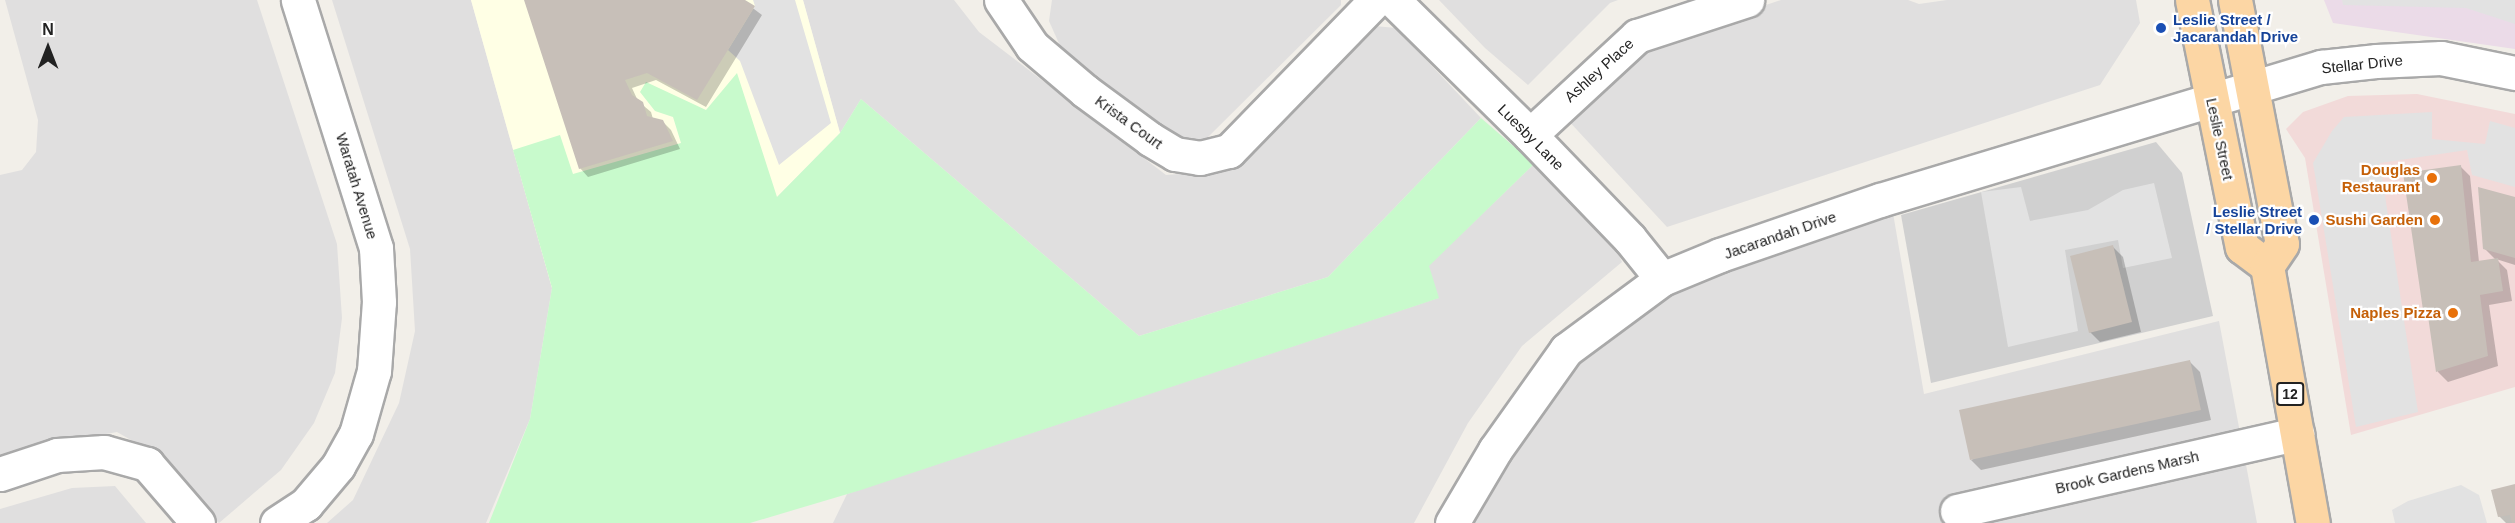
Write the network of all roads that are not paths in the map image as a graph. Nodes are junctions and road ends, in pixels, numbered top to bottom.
1 (298, 0) edge
2 (1001, 0) edge
3 (1376, 0) edge
4 (1393, 0) edge
5 (1747, 0) edge
6 (2193, 0) edge
7 (2235, 0) edge
8 (2515, 73) edge
9 (2252, 87) junction
10 (2212, 101) junction
11 (1530, 135) junction
12 (2267, 266) junction
13 (1662, 279) junction
14 (2297, 434) junction
15 (0, 474) edge
16 (1957, 511) dead end
17 (198, 523) edge
18 (277, 523) edge
19 (1452, 523) edge
20 (2313, 523) edge

1 - 18 street, Waratah Avenue
2 - 3 street, Krista Court
4 - 11 street, Luesby Lane
5 - 11 street, Ashley Place
6 - 10 main road, Leslie Street
7 - 9 main road
8 - 9 street, Stellar Drive
9 - 10 street, Stellar Drive
9 - 12 main road
10 - 12 main road, Leslie Street
10 - 13 street, Jacarandah Drive
11 - 13 street, Luesby Lane
12 - 14 main road, 12
13 - 19 street, Jacarandah Drive
14 - 16 street, Brook Gardens Marsh
14 - 20 main road, 12
15 - 17 street

